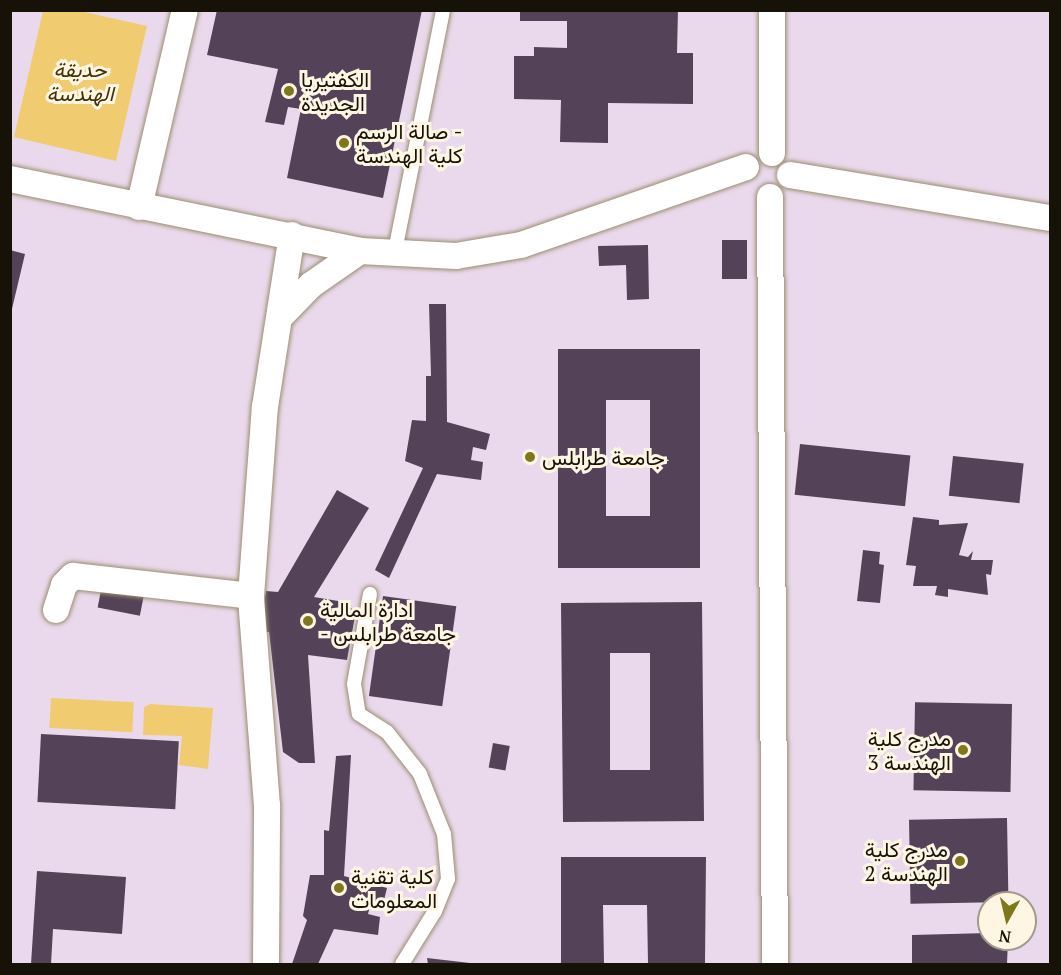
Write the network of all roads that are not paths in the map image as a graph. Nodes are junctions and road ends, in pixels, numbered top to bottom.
1 (185, 10) edge
2 (443, 10) edge
3 (772, 10) edge
4 (772, 153) junction
5 (746, 167) junction
6 (789, 175) junction
7 (10, 179) edge
8 (770, 197) junction
9 (139, 207) junction
10 (1050, 218) edge
11 (292, 235) junction
12 (360, 251) junction
13 (394, 256) junction
14 (281, 316) junction
15 (370, 594) dead end
16 (251, 596) junction
17 (56, 610) dead end
18 (266, 964) edge
19 (402, 964) edge
20 (775, 964) edge

1 - 9 street
2 - 13 lane
3 - 4 street
4 - 5 street
4 - 6 street
5 - 8 street
5 - 13 street
6 - 8 street
6 - 10 street
7 - 9 street
8 - 20 street
9 - 11 street
11 - 12 street
11 - 14 street
12 - 13 street
12 - 14 street
14 - 16 street
15 - 19 lane
16 - 17 street
16 - 18 street

